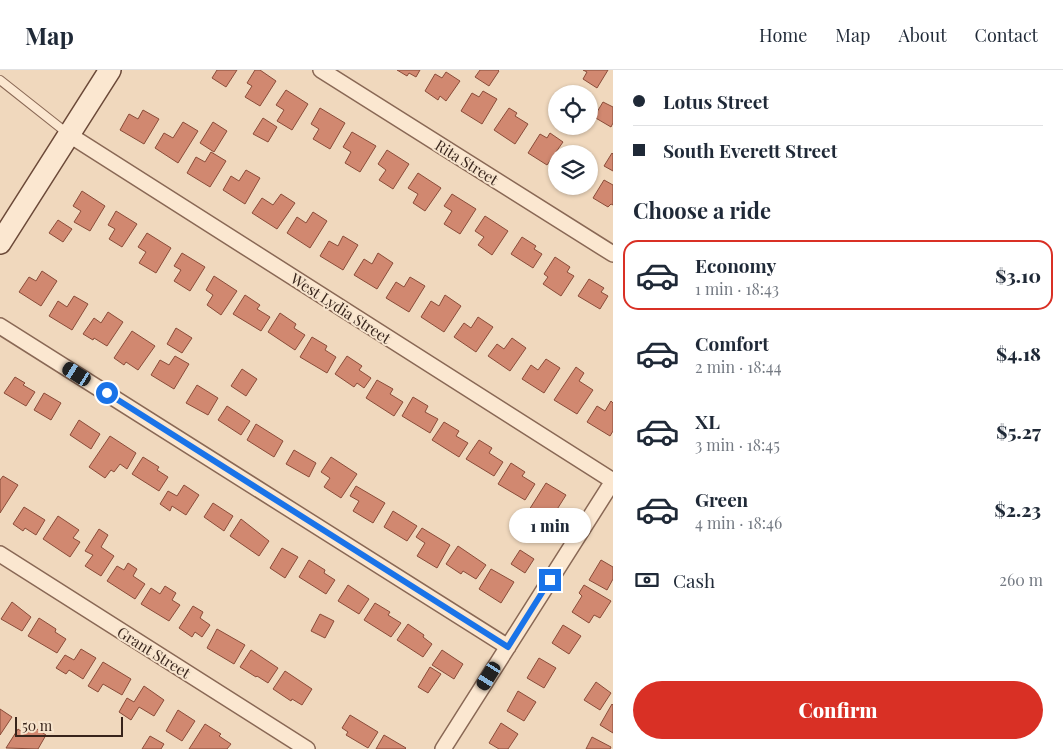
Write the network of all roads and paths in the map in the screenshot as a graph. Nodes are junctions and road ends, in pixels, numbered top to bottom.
1 (110, 70) edge
2 (322, 70) edge
3 (0, 80) edge
4 (68, 134) junction
5 (0, 243) edge
6 (613, 254) edge
7 (0, 326) edge
8 (613, 481) edge
9 (0, 554) edge
10 (508, 647) junction
11 (307, 749) edge
12 (443, 749) edge

1 - 4 main road
2 - 6 street, Rita Street
3 - 4 lane
4 - 5 main road
4 - 8 street, West Lydia Street
7 - 10 street
8 - 10 street
9 - 11 street, Grant Street
10 - 12 street

